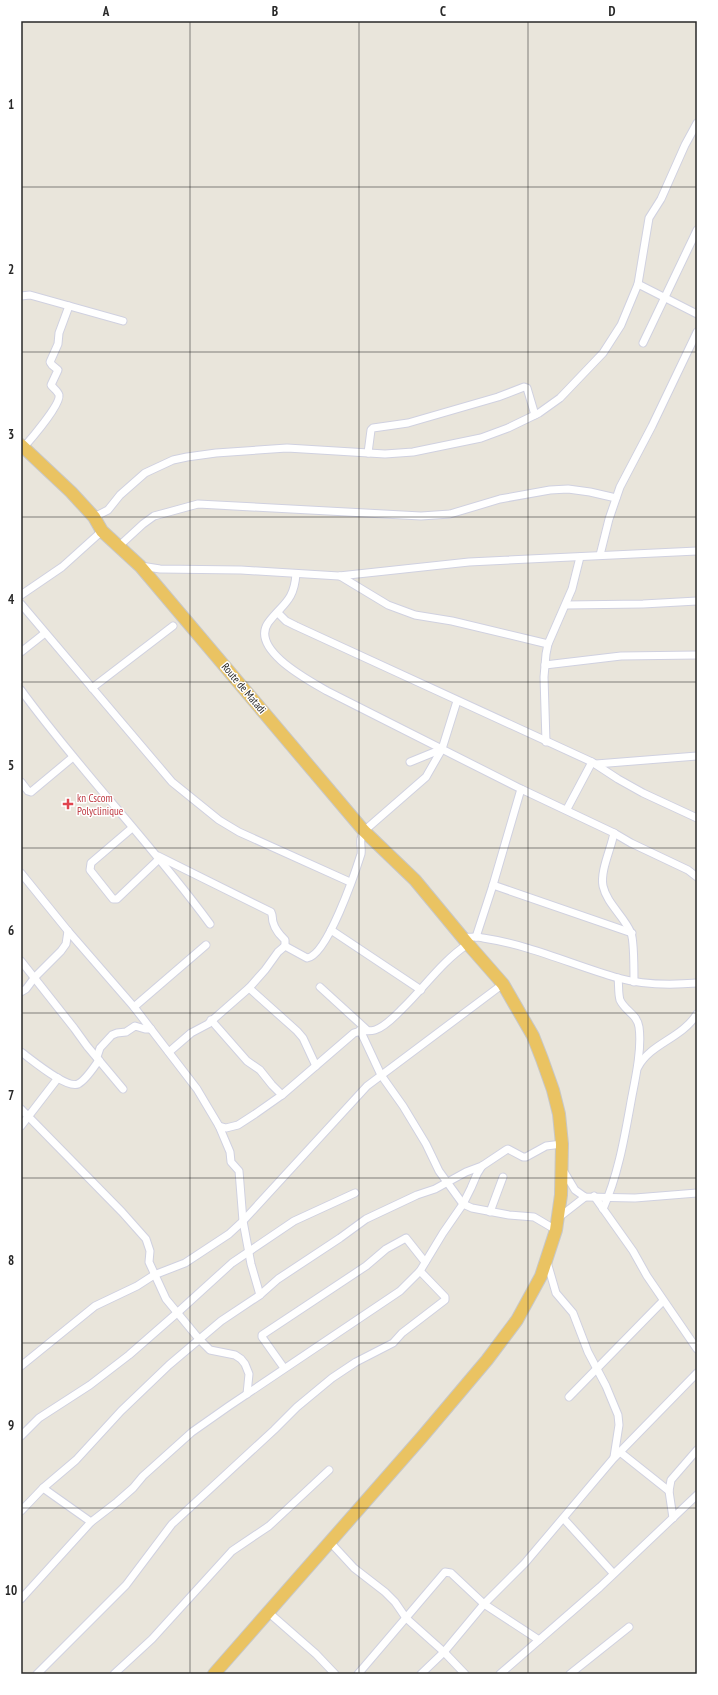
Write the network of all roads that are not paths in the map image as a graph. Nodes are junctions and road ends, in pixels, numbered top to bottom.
1 (697, 123) edge
2 (697, 230) edge
3 (638, 284) junction
4 (21, 296) edge
5 (666, 298) junction
6 (69, 306) junction
7 (697, 314) edge
8 (123, 321) dead end
9 (697, 332) edge
10 (644, 343) dead end
11 (536, 415) junction
12 (23, 446) edge
13 (368, 453) junction
14 (616, 498) junction
15 (94, 517) junction
16 (102, 531) junction
17 (118, 547) junction
18 (697, 550) edge
19 (600, 555) junction
20 (580, 557) junction
21 (140, 566) junction
22 (296, 574) junction
23 (339, 576) junction
24 (21, 594) edge
25 (697, 601) edge
26 (21, 604) edge
27 (566, 605) junction
28 (278, 613) junction
29 (174, 626) dead end
30 (45, 633) junction
31 (548, 644) junction
32 (21, 652) edge
33 (697, 655) edge
34 (545, 665) junction
35 (92, 688) junction
36 (21, 690) edge
37 (457, 701) junction
38 (546, 742) junction
39 (442, 749) junction
40 (697, 756) edge
41 (73, 757) junction
42 (410, 762) dead end
43 (594, 763) junction
44 (21, 782) edge
45 (521, 789) junction
46 (567, 809) junction
47 (697, 818) edge
48 (132, 828) junction
49 (364, 830) junction
50 (614, 833) junction
51 (157, 857) junction
52 (21, 873) edge
53 (697, 877) edge
54 (350, 882) junction
55 (493, 885) junction
56 (210, 924) dead end
57 (331, 930) junction
58 (68, 931) junction
59 (632, 934) junction
60 (469, 939) junction
61 (206, 946) dead end
62 (285, 946) junction
63 (21, 961) edge
64 (35, 977) junction
65 (618, 978) junction
66 (634, 982) junction
67 (697, 983) edge
68 (503, 984) junction
69 (320, 987) dead end
70 (249, 988) junction
71 (421, 990) junction
72 (21, 992) edge
73 (134, 1007) junction
74 (697, 1014) edge
75 (211, 1020) junction
76 (151, 1029) junction
77 (363, 1030) junction
78 (21, 1052) edge
79 (169, 1052) junction
80 (98, 1058) junction
81 (316, 1066) junction
82 (637, 1069) junction
83 (381, 1075) junction
84 (58, 1078) junction
85 (123, 1089) dead end
86 (282, 1095) junction
87 (21, 1109) edge
88 (29, 1116) junction
89 (21, 1126) edge
90 (219, 1126) junction
91 (562, 1144) junction
92 (482, 1166) junction
93 (562, 1169) junction
94 (504, 1177) dead end
95 (446, 1182) junction
96 (355, 1193) dead end
97 (697, 1193) edge
98 (594, 1196) junction
99 (585, 1197) junction
100 (608, 1197) junction
101 (463, 1204) junction
102 (603, 1209) junction
103 (490, 1212) junction
104 (558, 1218) junction
105 (243, 1221) junction
106 (556, 1230) junction
107 (249, 1251) junction
108 (425, 1262) junction
109 (547, 1262) junction
110 (420, 1272) junction
111 (154, 1275) junction
112 (260, 1295) junction
113 (664, 1301) junction
114 (177, 1313) junction
115 (199, 1339) junction
116 (697, 1349) edge
117 (21, 1366) edge
118 (284, 1368) junction
119 (598, 1369) junction
120 (697, 1373) edge
121 (247, 1394) junction
122 (569, 1397) dead end
123 (22, 1433) edge
124 (697, 1450) edge
125 (616, 1454) junction
126 (329, 1470) dead end
127 (43, 1488) junction
128 (669, 1491) junction
129 (697, 1495) edge
130 (21, 1511) edge
131 (673, 1518) junction
132 (564, 1519) junction
133 (91, 1522) junction
134 (330, 1542) junction
135 (613, 1573) junction
136 (21, 1598) edge
137 (484, 1604) junction
138 (268, 1612) junction
139 (406, 1618) junction
140 (629, 1628) dead end
141 (539, 1640) junction
142 (444, 1652) junction
143 (37, 1674) edge
144 (114, 1674) edge
145 (214, 1674) edge
146 (335, 1674) edge
147 (358, 1674) edge
148 (421, 1674) edge
149 (465, 1674) edge
150 (500, 1674) edge
151 (570, 1674) edge

1 - 3 street
2 - 5 street
3 - 5 street
3 - 11 street
4 - 6 street
5 - 7 street
5 - 10 street
6 - 8 street
6 - 12 street
9 - 14 street
11 - 13 street
11 - 13 street
12 - 15 highway, Route de Matadi
13 - 15 street
14 - 17 street
14 - 19 street
15 - 16 highway, Route de Matadi
16 - 17 highway, Route de Matadi
16 - 24 street
17 - 21 highway, Route de Matadi
18 - 19 street
19 - 20 street
20 - 23 street
20 - 27 street
21 - 22 street
21 - 49 highway, Route de Matadi
22 - 23 street
22 - 28 street
23 - 31 street
25 - 27 street
26 - 30 street
27 - 31 street
28 - 37 street
28 - 39 street
29 - 35 street
30 - 32 street
30 - 35 street
31 - 34 street
33 - 34 street
34 - 38 street
35 - 54 street
36 - 41 street
37 - 38 street
37 - 39 street
38 - 43 street
39 - 42 street
39 - 45 street
39 - 49 street
40 - 43 street
41 - 44 street
41 - 48 street
43 - 46 street
43 - 47 street
45 - 46 street
45 - 55 street
46 - 50 street
48 - 51 street
48 - 51 street
49 - 54 street
49 - 60 highway, Route de Matadi
50 - 53 street
50 - 59 street
51 - 56 street
51 - 62 street
52 - 58 street
54 - 57 street
55 - 59 street
55 - 60 street
57 - 62 street
57 - 71 street
58 - 64 street
58 - 73 street
59 - 66 street
60 - 65 street
60 - 68 highway, Route de Matadi
60 - 71 street
61 - 73 street
62 - 70 street
63 - 64 street
64 - 72 street
64 - 80 street
65 - 66 street
65 - 82 street
66 - 67 street
68 - 83 street
68 - 91 highway, Route de Matadi
69 - 77 street
70 - 75 street
70 - 81 street
71 - 77 street
73 - 76 street
74 - 82 street
75 - 79 street
75 - 86 street
76 - 79 street
76 - 80 street
77 - 81 street
77 - 83 street
78 - 84 street
79 - 90 street
80 - 84 street
80 - 85 street
81 - 86 street
82 - 100 street
83 - 95 street
83 - 105 street
84 - 88 street
86 - 90 street
87 - 88 street
88 - 89 street
88 - 111 street
90 - 105 street
91 - 92 street
91 - 93 highway, Route de Matadi
92 - 95 street
92 - 101 street
93 - 99 street
93 - 104 highway, Route de Matadi
94 - 103 street
95 - 101 street
95 - 112 street
96 - 107 street
97 - 100 street
98 - 99 street
98 - 100 street
98 - 102 street
99 - 104 street
100 - 102 street
101 - 103 street
101 - 108 street
102 - 113 street
103 - 106 street
104 - 106 highway, Route de Matadi
105 - 107 street
105 - 111 street
106 - 109 highway, Route de Matadi
107 - 112 street
107 - 114 street
108 - 110 street
108 - 118 street
109 - 119 street
109 - 134 highway, Route de Matadi
110 - 118 street
110 - 143 street
111 - 114 street
111 - 117 street
112 - 115 street
113 - 116 street
113 - 119 street
114 - 115 street
114 - 123 street
115 - 121 street
115 - 127 street
118 - 121 street
119 - 122 street
119 - 125 street
120 - 125 street
121 - 133 street
124 - 128 street
125 - 128 street
125 - 132 street
126 - 144 street
127 - 130 street
127 - 133 street
128 - 131 street
129 - 131 street
131 - 135 street
132 - 135 street
132 - 137 street
133 - 136 street
134 - 138 highway, Route de Matadi
134 - 139 street
135 - 141 street
137 - 139 street
137 - 141 street
137 - 142 street
138 - 145 highway, Route de Matadi
138 - 146 street
139 - 142 street
139 - 147 street
140 - 151 street
141 - 150 street
142 - 148 street
142 - 149 street

